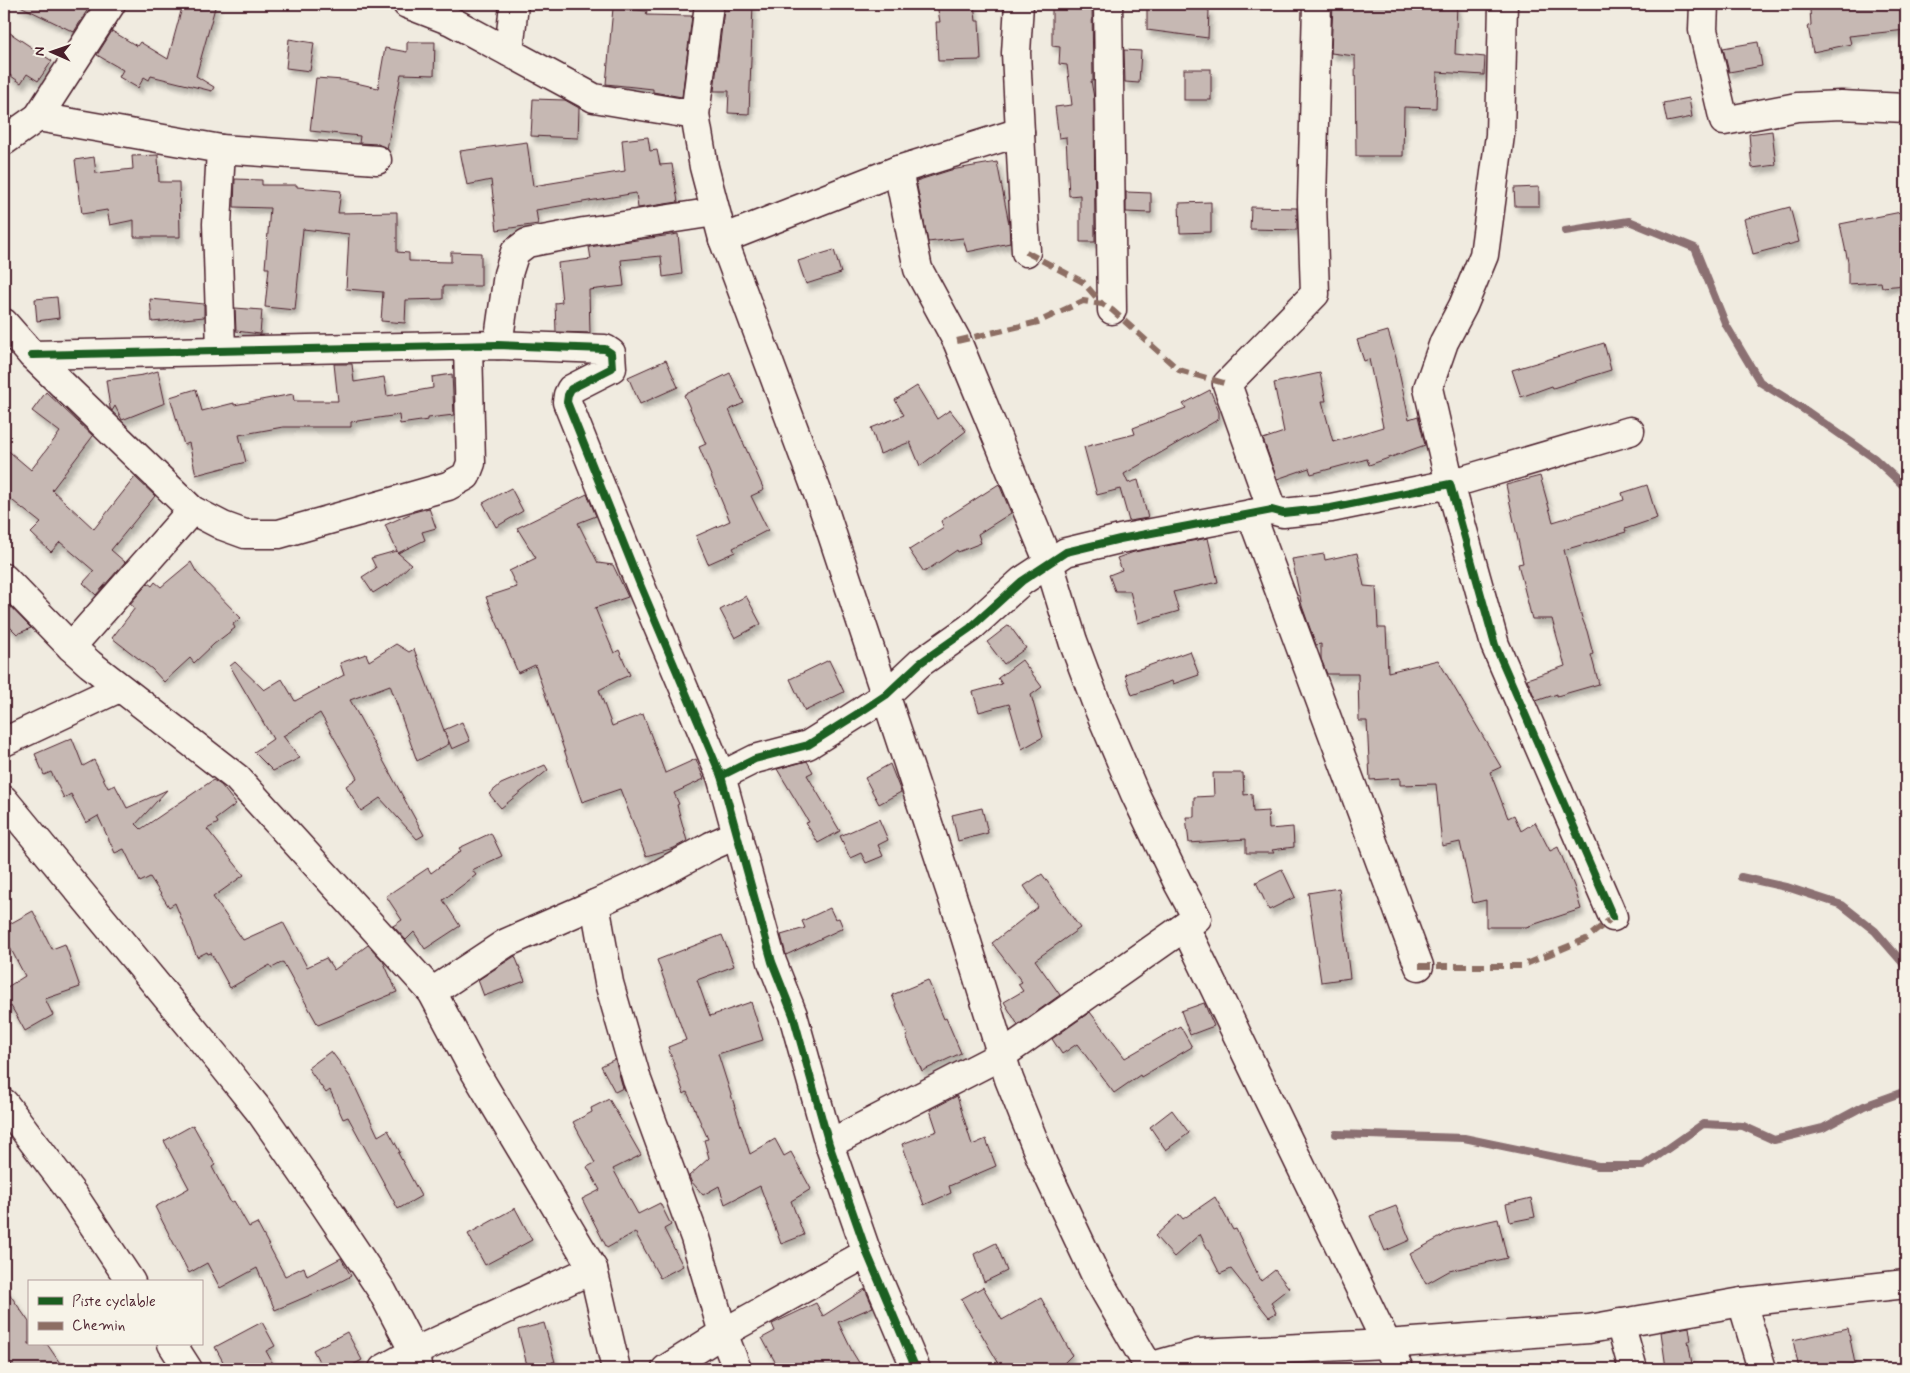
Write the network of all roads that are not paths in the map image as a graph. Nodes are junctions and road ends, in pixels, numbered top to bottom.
1 (111, 4) edge
2 (407, 4) edge
3 (514, 4) edge
4 (709, 4) edge
5 (1019, 4) edge
6 (1108, 4) edge
7 (1317, 4) edge
8 (1503, 4) edge
9 (1704, 4) edge
10 (509, 52) junction
11 (1906, 108) edge
12 (695, 116) junction
13 (38, 117) junction
14 (1020, 132) junction
15 (4, 141) edge
16 (221, 149) junction
17 (376, 160) dead end
18 (898, 170) junction
19 (715, 212) junction
20 (723, 239) junction
21 (1026, 252) dead end
22 (1112, 310) dead end
23 (4, 323) edge
24 (498, 345) junction
25 (468, 346) junction
26 (220, 350) junction
27 (32, 355) junction
28 (1630, 431) dead end
29 (1450, 484) junction
30 (192, 510) junction
31 (1261, 512) junction
32 (1050, 563) junction
33 (4, 578) edge
34 (71, 647) junction
35 (119, 688) junction
36 (886, 695) junction
37 (4, 742) edge
38 (721, 776) junction
39 (4, 800) edge
40 (738, 834) junction
41 (594, 904) junction
42 (1613, 917) dead end
43 (1185, 927) junction
44 (1419, 966) dead end
45 (432, 992) junction
46 (1002, 1055) junction
47 (4, 1103) edge
48 (829, 1144) junction
49 (867, 1253) junction
50 (593, 1269) junction
51 (130, 1280) edge
52 (1906, 1284) edge
53 (1742, 1302) junction
54 (1620, 1323) junction
55 (723, 1333) junction
56 (1386, 1344) junction
57 (173, 1346) edge
58 (416, 1360) edge
59 (1150, 1368) edge
60 (188, 1369) edge
61 (383, 1369) edge
62 (616, 1369) edge
63 (666, 1369) edge
64 (737, 1369) edge
65 (916, 1369) edge
66 (1399, 1369) edge
67 (1633, 1369) edge
68 (1762, 1369) edge

1 - 13 street
2 - 10 street
3 - 10 street
4 - 12 street
5 - 14 street
6 - 22 street
7 - 31 street
8 - 29 street
9 - 11 street
10 - 12 street
12 - 19 street
13 - 15 street
13 - 16 street
14 - 18 street
14 - 21 street
16 - 17 street
16 - 26 street
18 - 20 street
18 - 32 street
19 - 20 street
19 - 24 street
20 - 36 street
23 - 27 street
24 - 25 street
24 - 38 street
25 - 26 street
25 - 30 street
26 - 27 street
27 - 30 street
28 - 29 street
29 - 31 street
29 - 42 street
30 - 34 street
31 - 32 street
31 - 44 street
32 - 36 street
32 - 43 street
33 - 34 street
34 - 35 street
35 - 37 street
35 - 45 street
36 - 38 street
36 - 46 street
38 - 40 street
39 - 58 street
40 - 41 street
40 - 48 street
41 - 45 street
41 - 55 street
43 - 46 street
43 - 56 street
45 - 50 street
46 - 48 street
46 - 59 street
47 - 51 street
48 - 49 street
49 - 55 street
49 - 65 street
50 - 58 street
50 - 62 street
52 - 53 street
53 - 54 street
53 - 68 street
54 - 56 street
54 - 67 street
55 - 63 street
55 - 64 street
56 - 59 street
56 - 66 street
57 - 60 street
58 - 61 street

